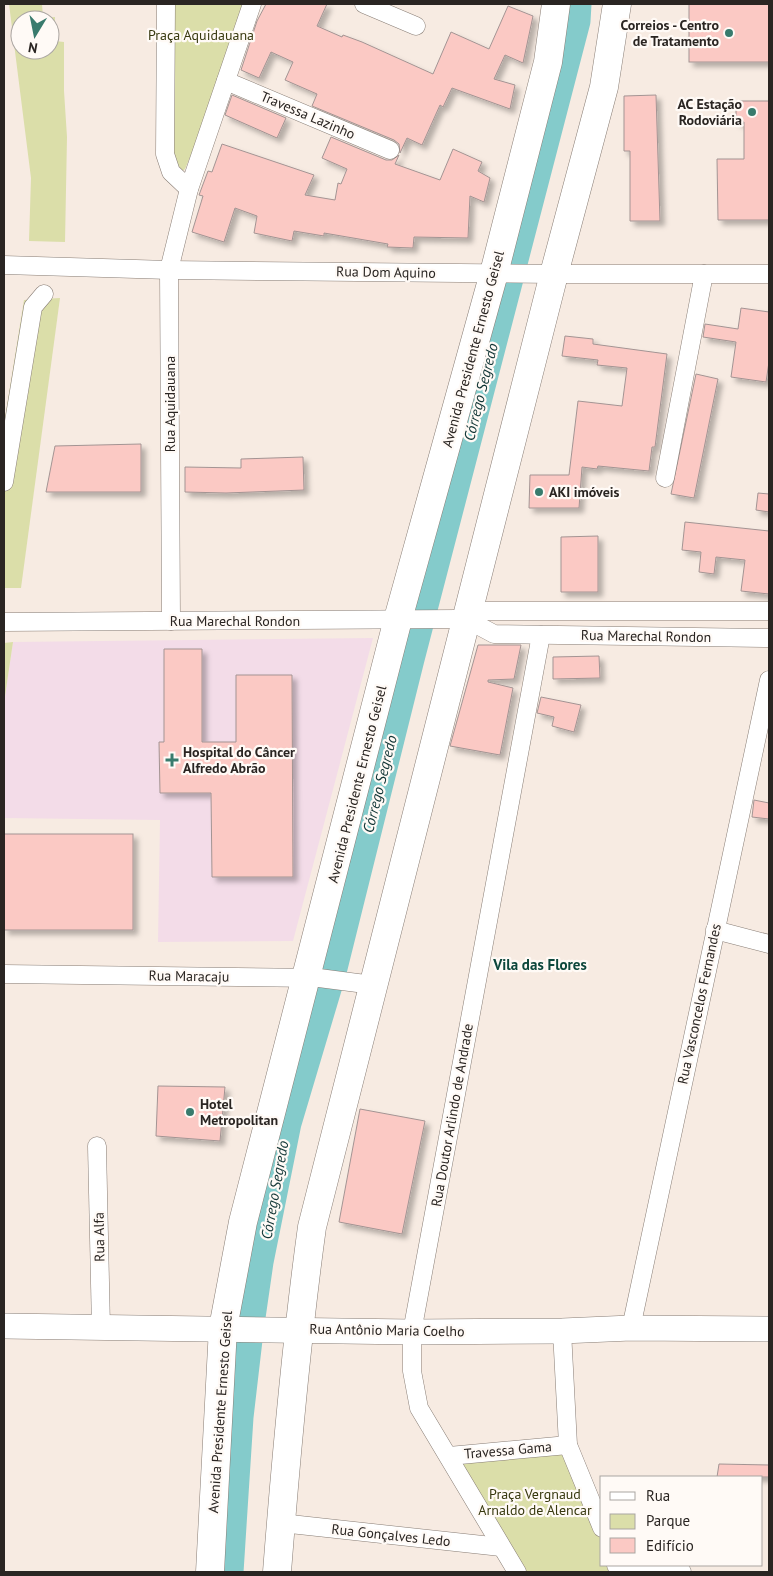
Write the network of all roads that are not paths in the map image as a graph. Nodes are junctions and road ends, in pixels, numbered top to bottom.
1 (166, 4) edge
2 (252, 4) edge
3 (364, 4) edge
4 (556, 4) edge
5 (617, 4) edge
6 (416, 26) dead end
7 (226, 81) junction
8 (390, 150) dead end
9 (189, 190) junction
10 (4, 265) edge
11 (169, 270) junction
12 (499, 273) junction
13 (550, 274) junction
14 (704, 274) junction
15 (769, 274) edge
16 (44, 294) dead end
17 (665, 478) dead end
18 (4, 482) edge
19 (769, 611) edge
20 (406, 619) junction
21 (462, 619) junction
22 (171, 621) junction
23 (4, 622) edge
24 (541, 635) junction
25 (769, 638) edge
26 (769, 680) edge
27 (715, 930) junction
28 (769, 944) edge
29 (4, 974) edge
30 (312, 978) junction
31 (366, 984) junction
32 (97, 1146) dead end
33 (4, 1326) edge
34 (101, 1328) junction
35 (235, 1328) junction
36 (631, 1328) junction
37 (290, 1329) junction
38 (769, 1329) edge
39 (562, 1331) junction
40 (412, 1332) junction
41 (568, 1445) junction
42 (448, 1456) junction
43 (281, 1523) junction
44 (600, 1523) edge
45 (501, 1547) junction
46 (638, 1566) edge
47 (210, 1572) edge
48 (277, 1572) edge
49 (517, 1572) edge
50 (682, 1572) edge

1 - 9 street
2 - 7 street, Rua Aquidauana
3 - 6 street
4 - 12 main road, Avenida Presidente Ernesto Geisel
5 - 13 main road
7 - 8 street, Travessa Lazinho
7 - 9 street, Rua Aquidauana
9 - 11 street, Rua Aquidauana
10 - 11 street, Rua Dom Aquino
11 - 12 street, Rua Dom Aquino
11 - 22 street, Rua Aquidauana
12 - 13 street, Rua Dom Aquino
12 - 20 main road, Avenida Presidente Ernesto Geisel
13 - 14 street, Rua Dom Aquino
13 - 21 main road
14 - 15 street, Rua Dom Aquino
14 - 17 street
16 - 18 street
19 - 21 street, Rua Marechal Rondon
20 - 21 street, Rua Marechal Rondon
20 - 22 street, Rua Marechal Rondon
20 - 30 main road, Avenida Presidente Ernesto Geisel
21 - 24 street, Rua Marechal Rondon
21 - 31 main road
22 - 23 street, Rua Marechal Rondon
24 - 25 street, Rua Marechal Rondon
24 - 40 street, Rua Doutor Arlindo de Andrade
26 - 27 street, Rua Vasconcelos Fernandes
27 - 28 street
27 - 36 street, Rua Vasconcelos Fernandes
29 - 30 street, Rua Maracaju
30 - 31 street, Rua Maracaju
30 - 35 main road, Avenida Presidente Ernesto Geisel
31 - 37 main road
32 - 34 street, Rua Alfa
33 - 34 street, Rua Antônio Maria Coelho
34 - 35 street, Rua Antônio Maria Coelho
35 - 37 street, Rua Antônio Maria Coelho
35 - 47 main road, Avenida Presidente Ernesto Geisel
36 - 38 street, Rua Antônio Maria Coelho
36 - 39 street, Rua Antônio Maria Coelho
37 - 40 street, Rua Antônio Maria Coelho
37 - 43 main road
39 - 40 street, Rua Antônio Maria Coelho
39 - 41 street
40 - 42 street, Rua Doutor Arlindo de Andrade
41 - 42 street, Travessa Gama
41 - 44 street
42 - 45 street, Rua Doutor Arlindo de Andrade
43 - 45 street, Rua Gonçalves Ledo
43 - 48 main road
45 - 49 street, Rua Doutor Arlindo de Andrade
46 - 50 street

